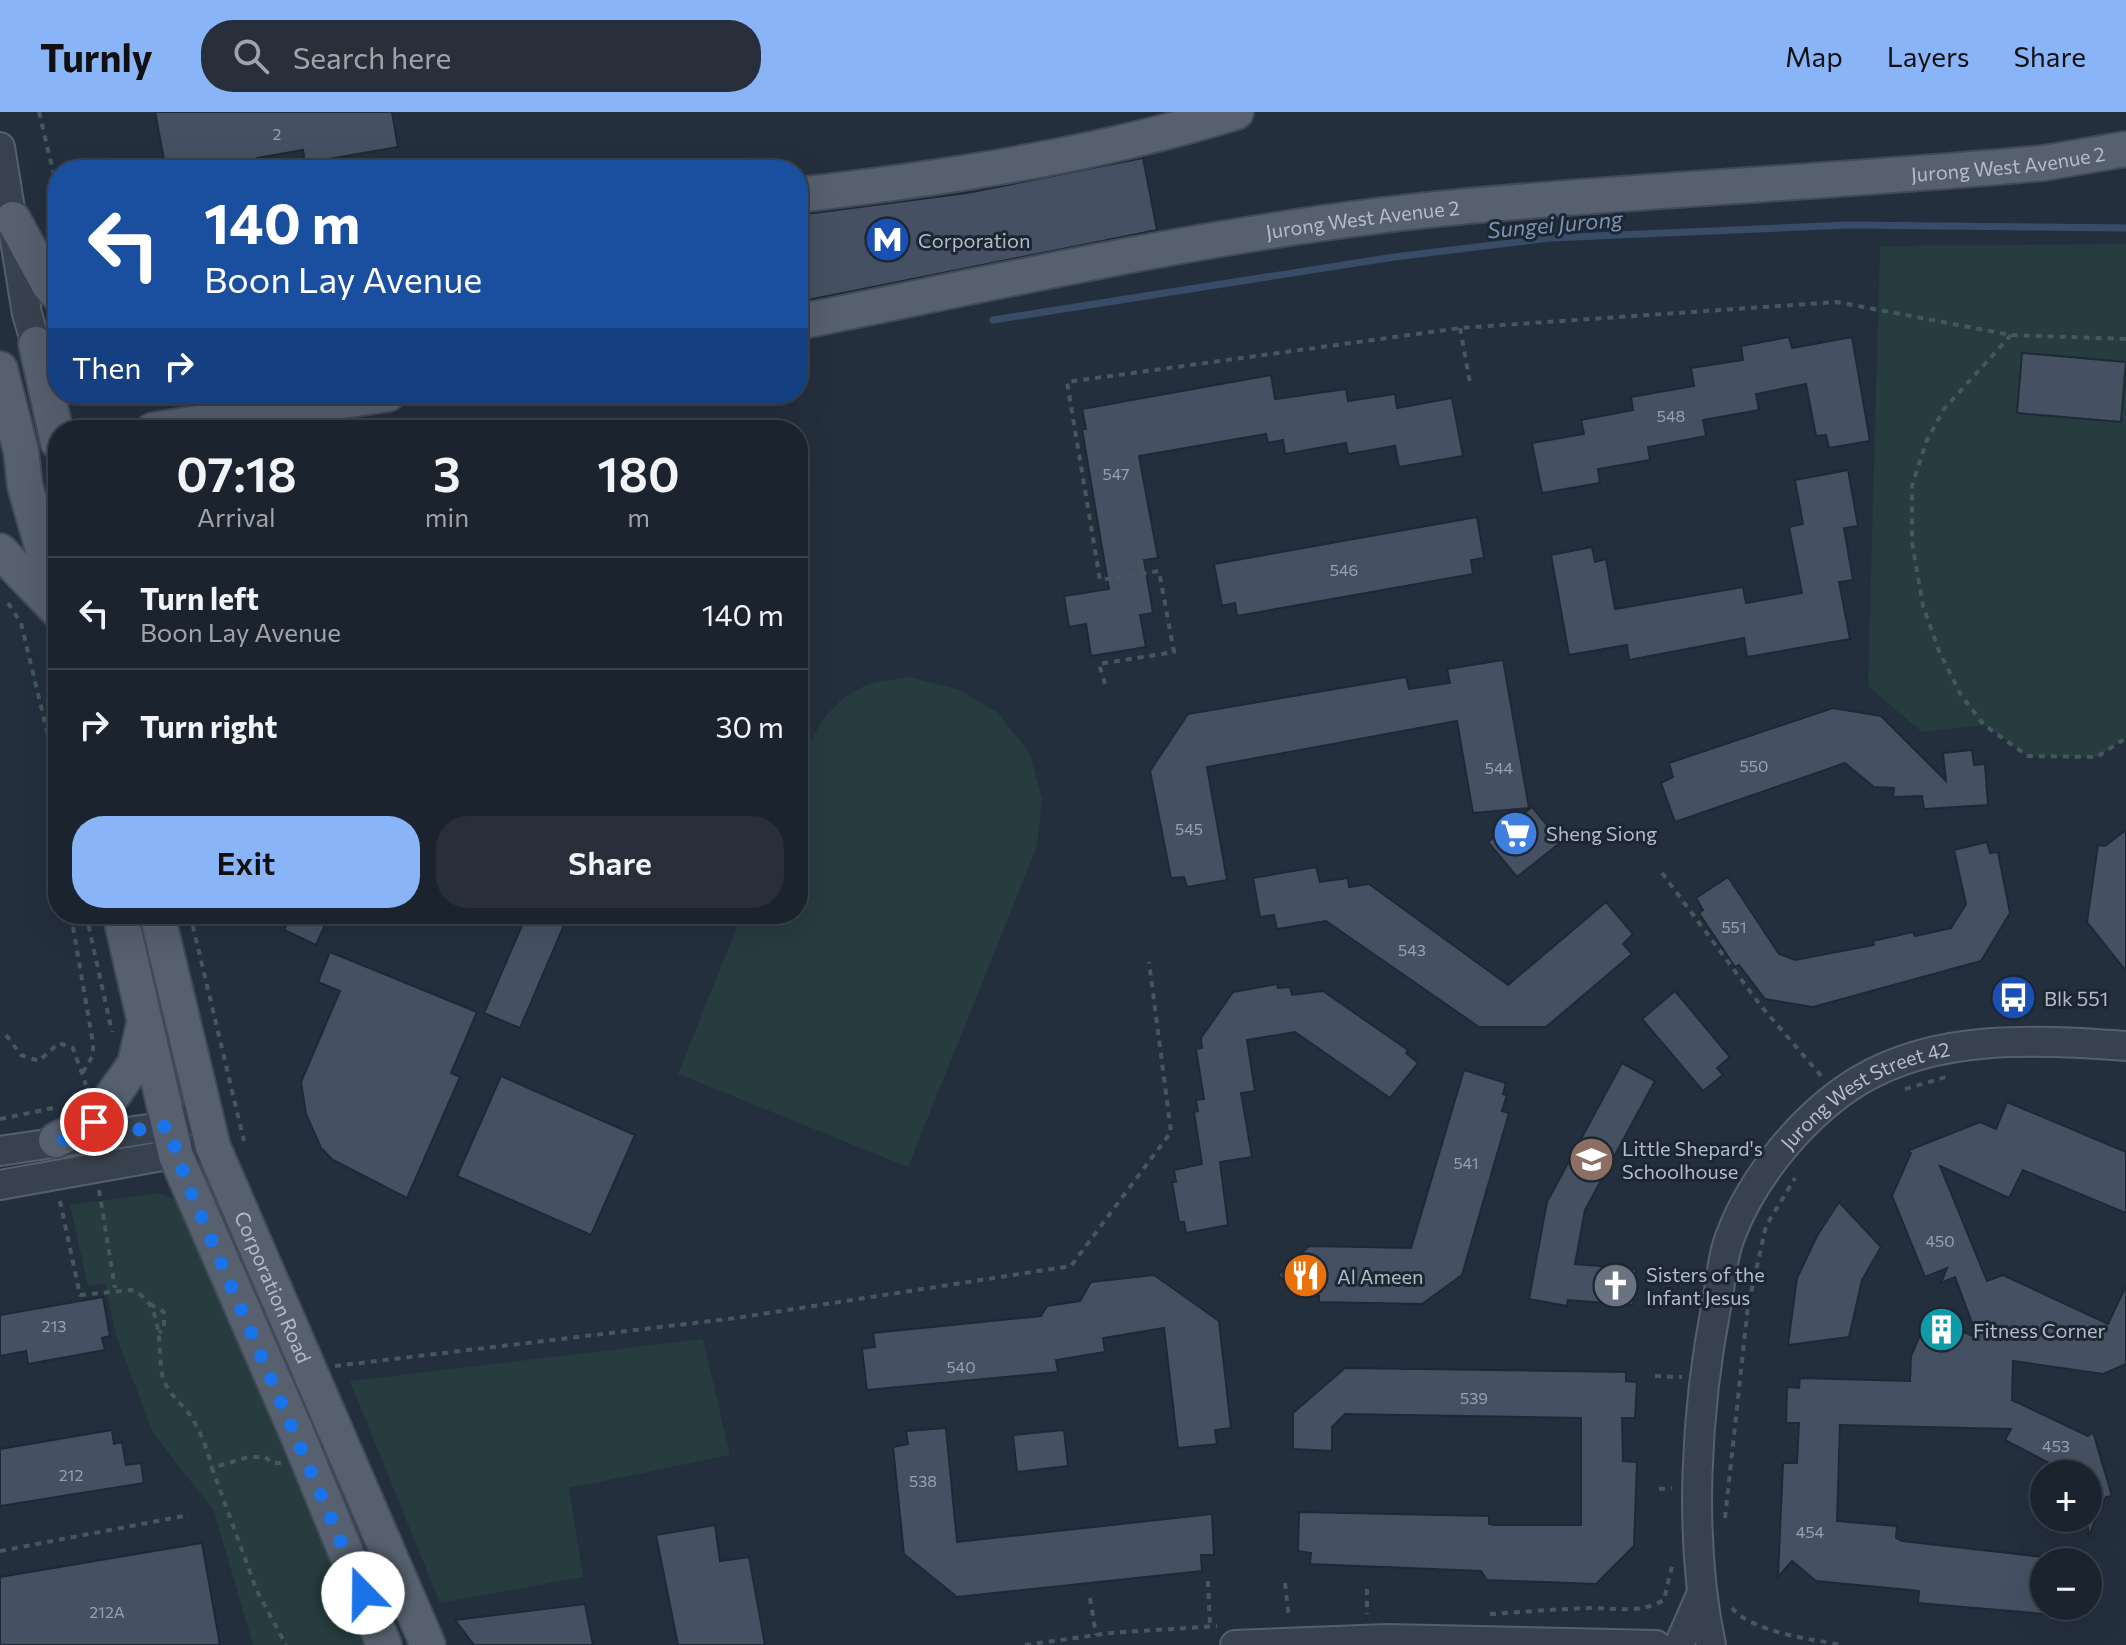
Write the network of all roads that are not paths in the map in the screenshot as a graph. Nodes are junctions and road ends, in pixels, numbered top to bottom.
1 (1236, 112) edge
2 (0, 147) edge
3 (2126, 149) edge
4 (808, 194) edge
5 (13, 219) junction
6 (48, 283) edge
7 (808, 320) edge
8 (47, 343) edge
9 (0, 354) edge
10 (0, 369) edge
11 (311, 404) edge
12 (245, 420) edge
13 (48, 445) edge
14 (11, 454) edge
15 (0, 551) edge
16 (48, 568) edge
17 (48, 601) edge
18 (122, 924) edge
19 (160, 924) edge
20 (143, 1028) junction
21 (2126, 1046) edge
22 (221, 1136) junction
23 (56, 1140) junction
24 (172, 1141) junction
25 (0, 1151) edge
26 (0, 1185) edge
27 (1714, 1598) junction
28 (1229, 1635) edge
29 (428, 1642) edge
30 (384, 1645) edge
31 (1656, 1645) edge
32 (1679, 1645) edge
33 (1711, 1645) edge

1 - 4 main road
2 - 5 street
3 - 7 main road, Jurong West Avenue 2
5 - 6 main road
5 - 8 street
8 - 9 main road
10 - 14 main road
11 - 12 main road
13 - 14 main road
14 - 16 main road
15 - 17 main road
18 - 20 main road, Corporation Road
19 - 22 main road, Corporation Road
20 - 23 main road
20 - 24 main road, Corporation Road
21 - 27 street, Jurong West Street 42
22 - 24 street
22 - 29 main road, Corporation Road
23 - 24 street
23 - 25 street
24 - 26 street
24 - 30 main road, Corporation Road
27 - 32 street, Jurong West Street 42
27 - 33 street, Jurong West Street 42
28 - 31 street

